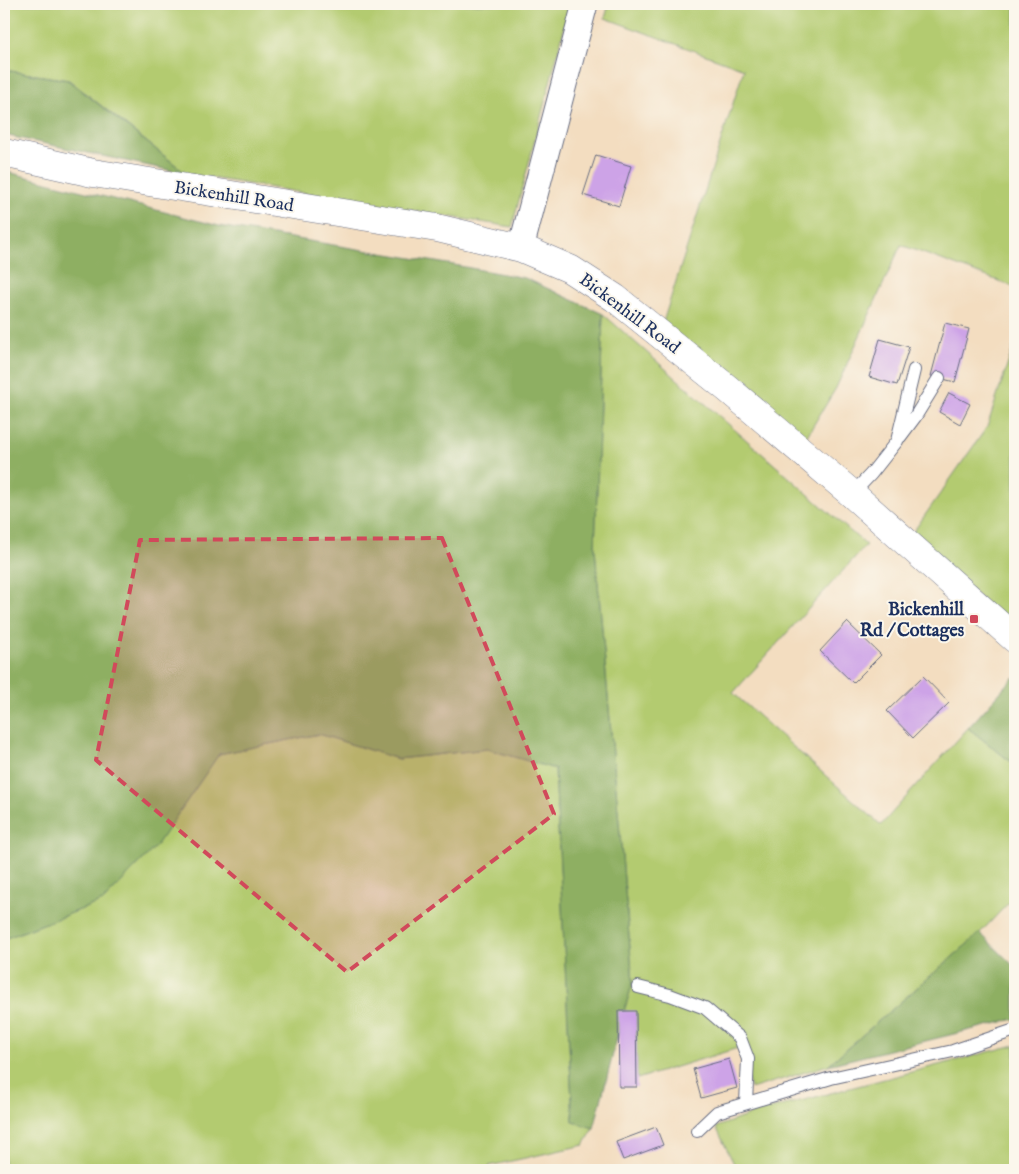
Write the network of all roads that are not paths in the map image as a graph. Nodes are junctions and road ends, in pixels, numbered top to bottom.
1 (585, 4) edge
2 (4, 153) edge
3 (521, 248) junction
4 (914, 370) dead end
5 (938, 378) dead end
6 (897, 441) junction
7 (852, 494) junction
8 (1015, 639) edge
9 (638, 988) dead end
10 (1015, 1030) edge
11 (746, 1103) junction
12 (697, 1131) dead end

1 - 3 street
2 - 3 street, Bickenhill Road
3 - 7 street, Bickenhill Road
4 - 6 lane
5 - 6 lane
6 - 7 lane
7 - 8 street, Bickenhill Road
9 - 11 lane
10 - 11 lane
11 - 12 lane

